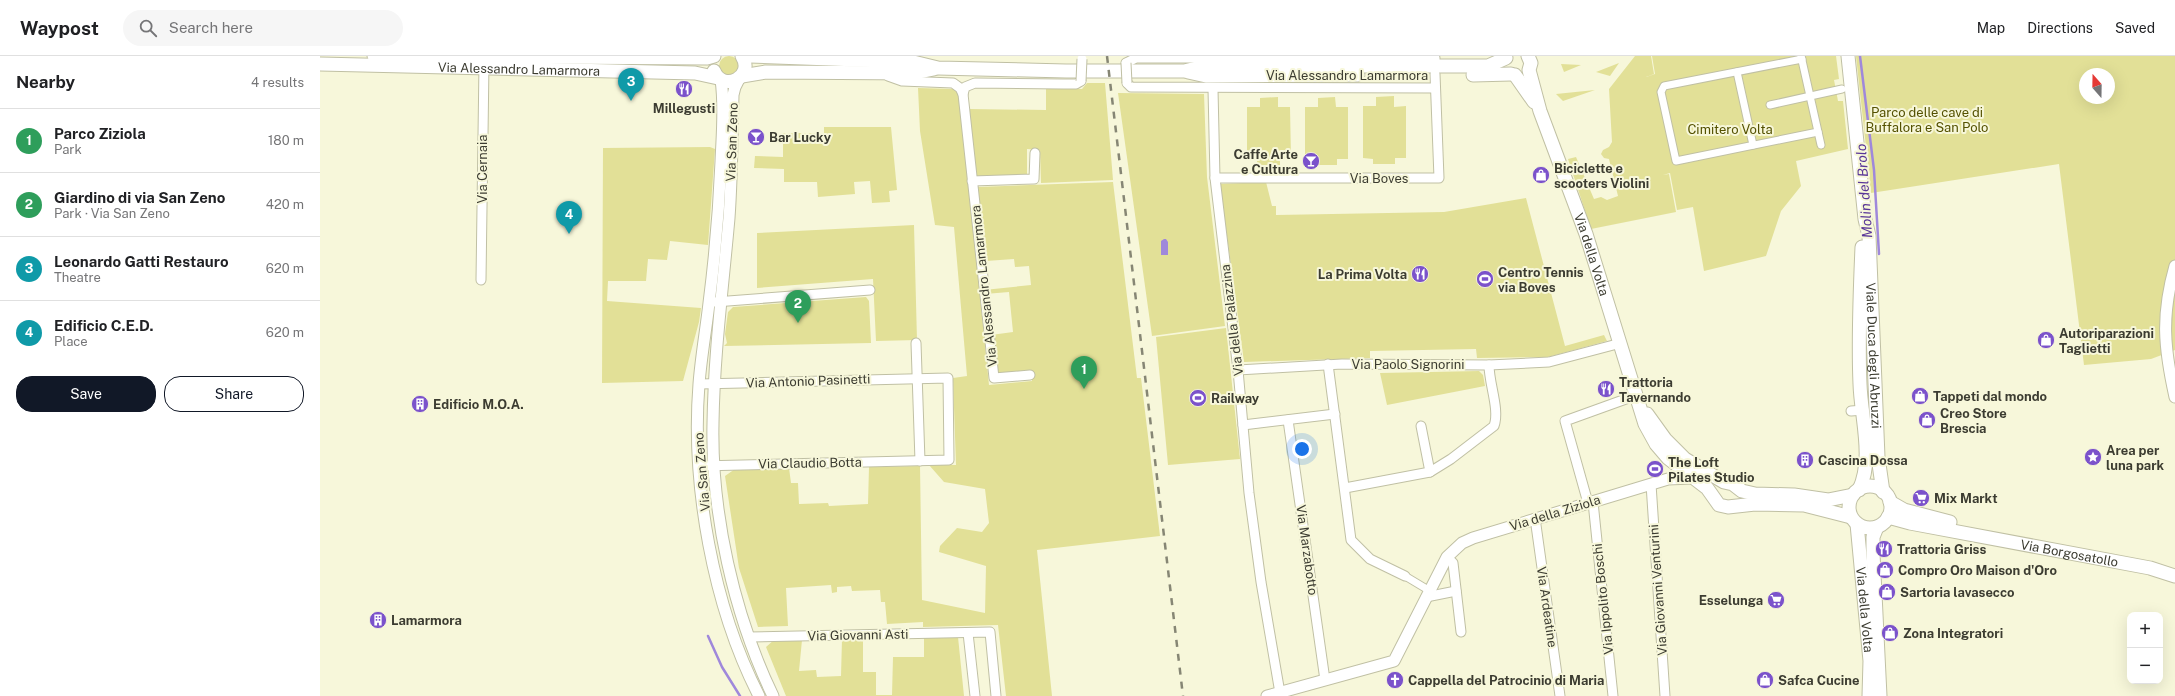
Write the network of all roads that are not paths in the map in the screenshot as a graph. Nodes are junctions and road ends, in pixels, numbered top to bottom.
1 (374, 56) edge
2 (715, 56) edge
3 (742, 56) edge
4 (750, 56) edge
5 (1528, 56) edge
6 (1848, 56) edge
7 (1507, 57) edge
8 (805, 58) edge
9 (847, 58) edge
10 (1213, 58) edge
11 (1801, 58) edge
12 (1082, 59) dead end
13 (484, 63) junction
14 (320, 64) edge
15 (938, 68) junction
16 (1435, 70) junction
17 (1737, 72) junction
18 (1519, 73) junction
19 (881, 74) junction
20 (741, 77) junction
21 (720, 79) junction
22 (1435, 88) junction
23 (1213, 89) junction
24 (1842, 89) dead end
25 (963, 94) junction
26 (1810, 96) junction
27 (1770, 105) dead end
28 (1818, 132) junction
29 (1753, 145) junction
30 (1820, 146) dead end
31 (1035, 153) dead end
32 (1216, 178) junction
33 (972, 181) junction
34 (1865, 219) junction
35 (2175, 266) edge
36 (481, 280) dead end
37 (870, 290) dead end
38 (710, 301) junction
39 (721, 302) junction
40 (916, 343) dead end
41 (1620, 343) junction
42 (1328, 364) junction
43 (1489, 365) junction
44 (1238, 370) junction
45 (1030, 375) dead end
46 (917, 378) junction
47 (948, 378) joint
48 (699, 384) junction
49 (715, 384) junction
50 (1638, 397) junction
51 (2175, 397) edge
52 (1335, 414) junction
53 (1288, 420) junction
54 (1244, 425) junction
55 (1421, 426) dead end
56 (920, 461) junction
57 (715, 465) junction
58 (699, 466) junction
59 (1680, 469) junction
60 (1430, 472) junction
61 (1707, 473) junction
62 (1692, 478) junction
63 (1668, 479) junction
64 (1724, 482) junction
65 (1651, 484) junction
66 (1736, 487) junction
67 (1345, 488) junction
68 (1856, 493) junction
69 (1886, 497) junction
70 (1714, 498) junction
71 (1590, 502) junction
72 (1733, 505) junction
73 (1888, 517) junction
74 (1535, 518) junction
75 (1854, 520) junction
76 (1877, 526) junction
77 (1988, 537) junction
78 (1447, 557) junction
79 (2175, 566) edge
80 (2150, 568) junction
81 (1404, 576) joint
82 (2175, 576) edge
83 (1456, 591) junction
84 (1426, 592) junction
85 (1461, 632) dead end
86 (968, 633) junction
87 (749, 637) junction
88 (735, 640) junction
89 (1324, 680) junction
90 (1286, 693) edge
91 (759, 696) edge
92 (774, 696) edge
93 (975, 696) edge
94 (996, 696) edge
95 (1267, 696) edge
96 (1560, 696) edge
97 (1613, 696) edge
98 (1664, 696) edge
99 (1869, 696) edge
100 (1880, 696) edge

1 - 13 main road, Via Alessandro Lamarmora
2 - 13 main road, Via Alessandro Lamarmora
2 - 21 main road
3 - 20 main road
4 - 8 main road, Via Alessandro Lamarmora
5 - 18 main road, Via della Volta
6 - 34 main road, Viale Duca degli Abruzzi
7 - 16 main road, Via Alessandro Lamarmora
7 - 18 main road, Via della Volta
8 - 9 main road, Via Alessandro Lamarmora
9 - 15 main road, Via Alessandro Lamarmora
10 - 16 street, Via Alessandro Lamarmora
10 - 23 street, Via Alessandro Lamarmora, bridge
11 - 17 street
11 - 26 street
12 - 25 street, bridge
13 - 14 main road, Via Alessandro Lamarmora
13 - 21 main road, Via Alessandro Lamarmora
13 - 36 street, Via Cernaia
15 - 16 main road, Via Alessandro Lamarmora
15 - 19 main road, Via Alessandro Lamarmora
16 - 18 main road, Via Alessandro Lamarmora
16 - 22 street, Via Boves
17 - 29 street
17 - 29 street
18 - 41 main road, Via della Volta
19 - 20 main road, Via Alessandro Lamarmora
19 - 25 street, Via Alessandro Lamarmora
20 - 21 main road, Via Alessandro Lamarmora
20 - 39 street, Via San Zeno
21 - 38 street, Via San Zeno
22 - 23 street, Via Alessandro Lamarmora
22 - 32 street, Via Boves
23 - 32 street, Via della Palazzina
24 - 26 street
25 - 33 street, Via Alessandro Lamarmora
26 - 27 street
26 - 28 street
28 - 29 street
28 - 30 street
31 - 33 street
32 - 44 street, Via della Palazzina
33 - 45 street, Via Alessandro Lamarmora
34 - 68 main road, Viale Duca degli Abruzzi
34 - 69 main road, Viale Duca degli Abruzzi
35 - 51 street
37 - 39 street
38 - 39 street
38 - 48 street, Via San Zeno
39 - 49 street, Via San Zeno
40 - 46 street
41 - 43 street, Via Paolo Signorini
41 - 50 main road, Via della Volta
42 - 43 street, Via Paolo Signorini
42 - 44 street, Via Paolo Signorini
42 - 52 street
43 - 60 street
44 - 54 street, Via della Palazzina
46 - 47 street, Via Antonio Pasinetti
46 - 49 street, Via Antonio Pasinetti
46 - 56 street
47 - 56 street, Via Claudio Botta
48 - 49 street, Via Antonio Pasinetti
48 - 58 street, Via San Zeno
49 - 57 street, Via San Zeno
50 - 59 main road, Via della Volta
50 - 61 main road, Via della Volta
50 - 71 street, Via Ippolito Boschi
52 - 53 street
52 - 67 street
53 - 54 street
53 - 89 street, Via Marzabotto
54 - 90 street, Via della Palazzina
55 - 60 street
56 - 57 street, Via Claudio Botta
57 - 58 street, Via Claudio Botta
57 - 87 street, Via San Zeno
58 - 88 street, Via San Zeno
59 - 61 street
59 - 62 main road, Via della Volta
59 - 63 street
60 - 67 street
61 - 64 main road, Via della Volta
62 - 63 street
62 - 70 main road, Via della Volta
63 - 65 street, Via della Ziziola
64 - 66 main road, Via della Volta
64 - 70 main road
65 - 71 street, Via della Ziziola
65 - 98 street, Via Giovanni Venturini
66 - 68 main road, Via della Volta
66 - 72 main road
67 - 81 street
68 - 69 main road, Via della Volta
68 - 75 main road, Via della Volta
69 - 73 main road
69 - 77 main road, Via Borgosatollo
70 - 72 main road, Via della Volta
71 - 74 street, Via della Ziziola
71 - 97 street, Via Ippolito Boschi
72 - 75 main road, Via della Volta
73 - 76 main road
73 - 77 main road, Via Borgosatollo
74 - 78 street, Via della Ziziola
74 - 96 street, Via Ardeatine
75 - 76 main road, Via della Volta
75 - 99 main road, Via della Volta
76 - 100 main road, Via della Volta
77 - 80 main road, Via Borgosatollo
78 - 83 street
78 - 84 street, Via della Ziziola
79 - 80 main road, Via Borgosatollo
80 - 82 main road, Via Borgosatollo
81 - 84 street
83 - 84 street
83 - 85 street
84 - 89 street, Via della Ziziola
86 - 87 street, Via Giovanni Asti
86 - 93 street
86 - 94 street, Via Giovanni Asti
87 - 88 street
87 - 92 street, Via San Zeno
88 - 91 street, Via San Zeno
89 - 90 street, Via della Ziziola
90 - 95 street, Via della Ziziola

